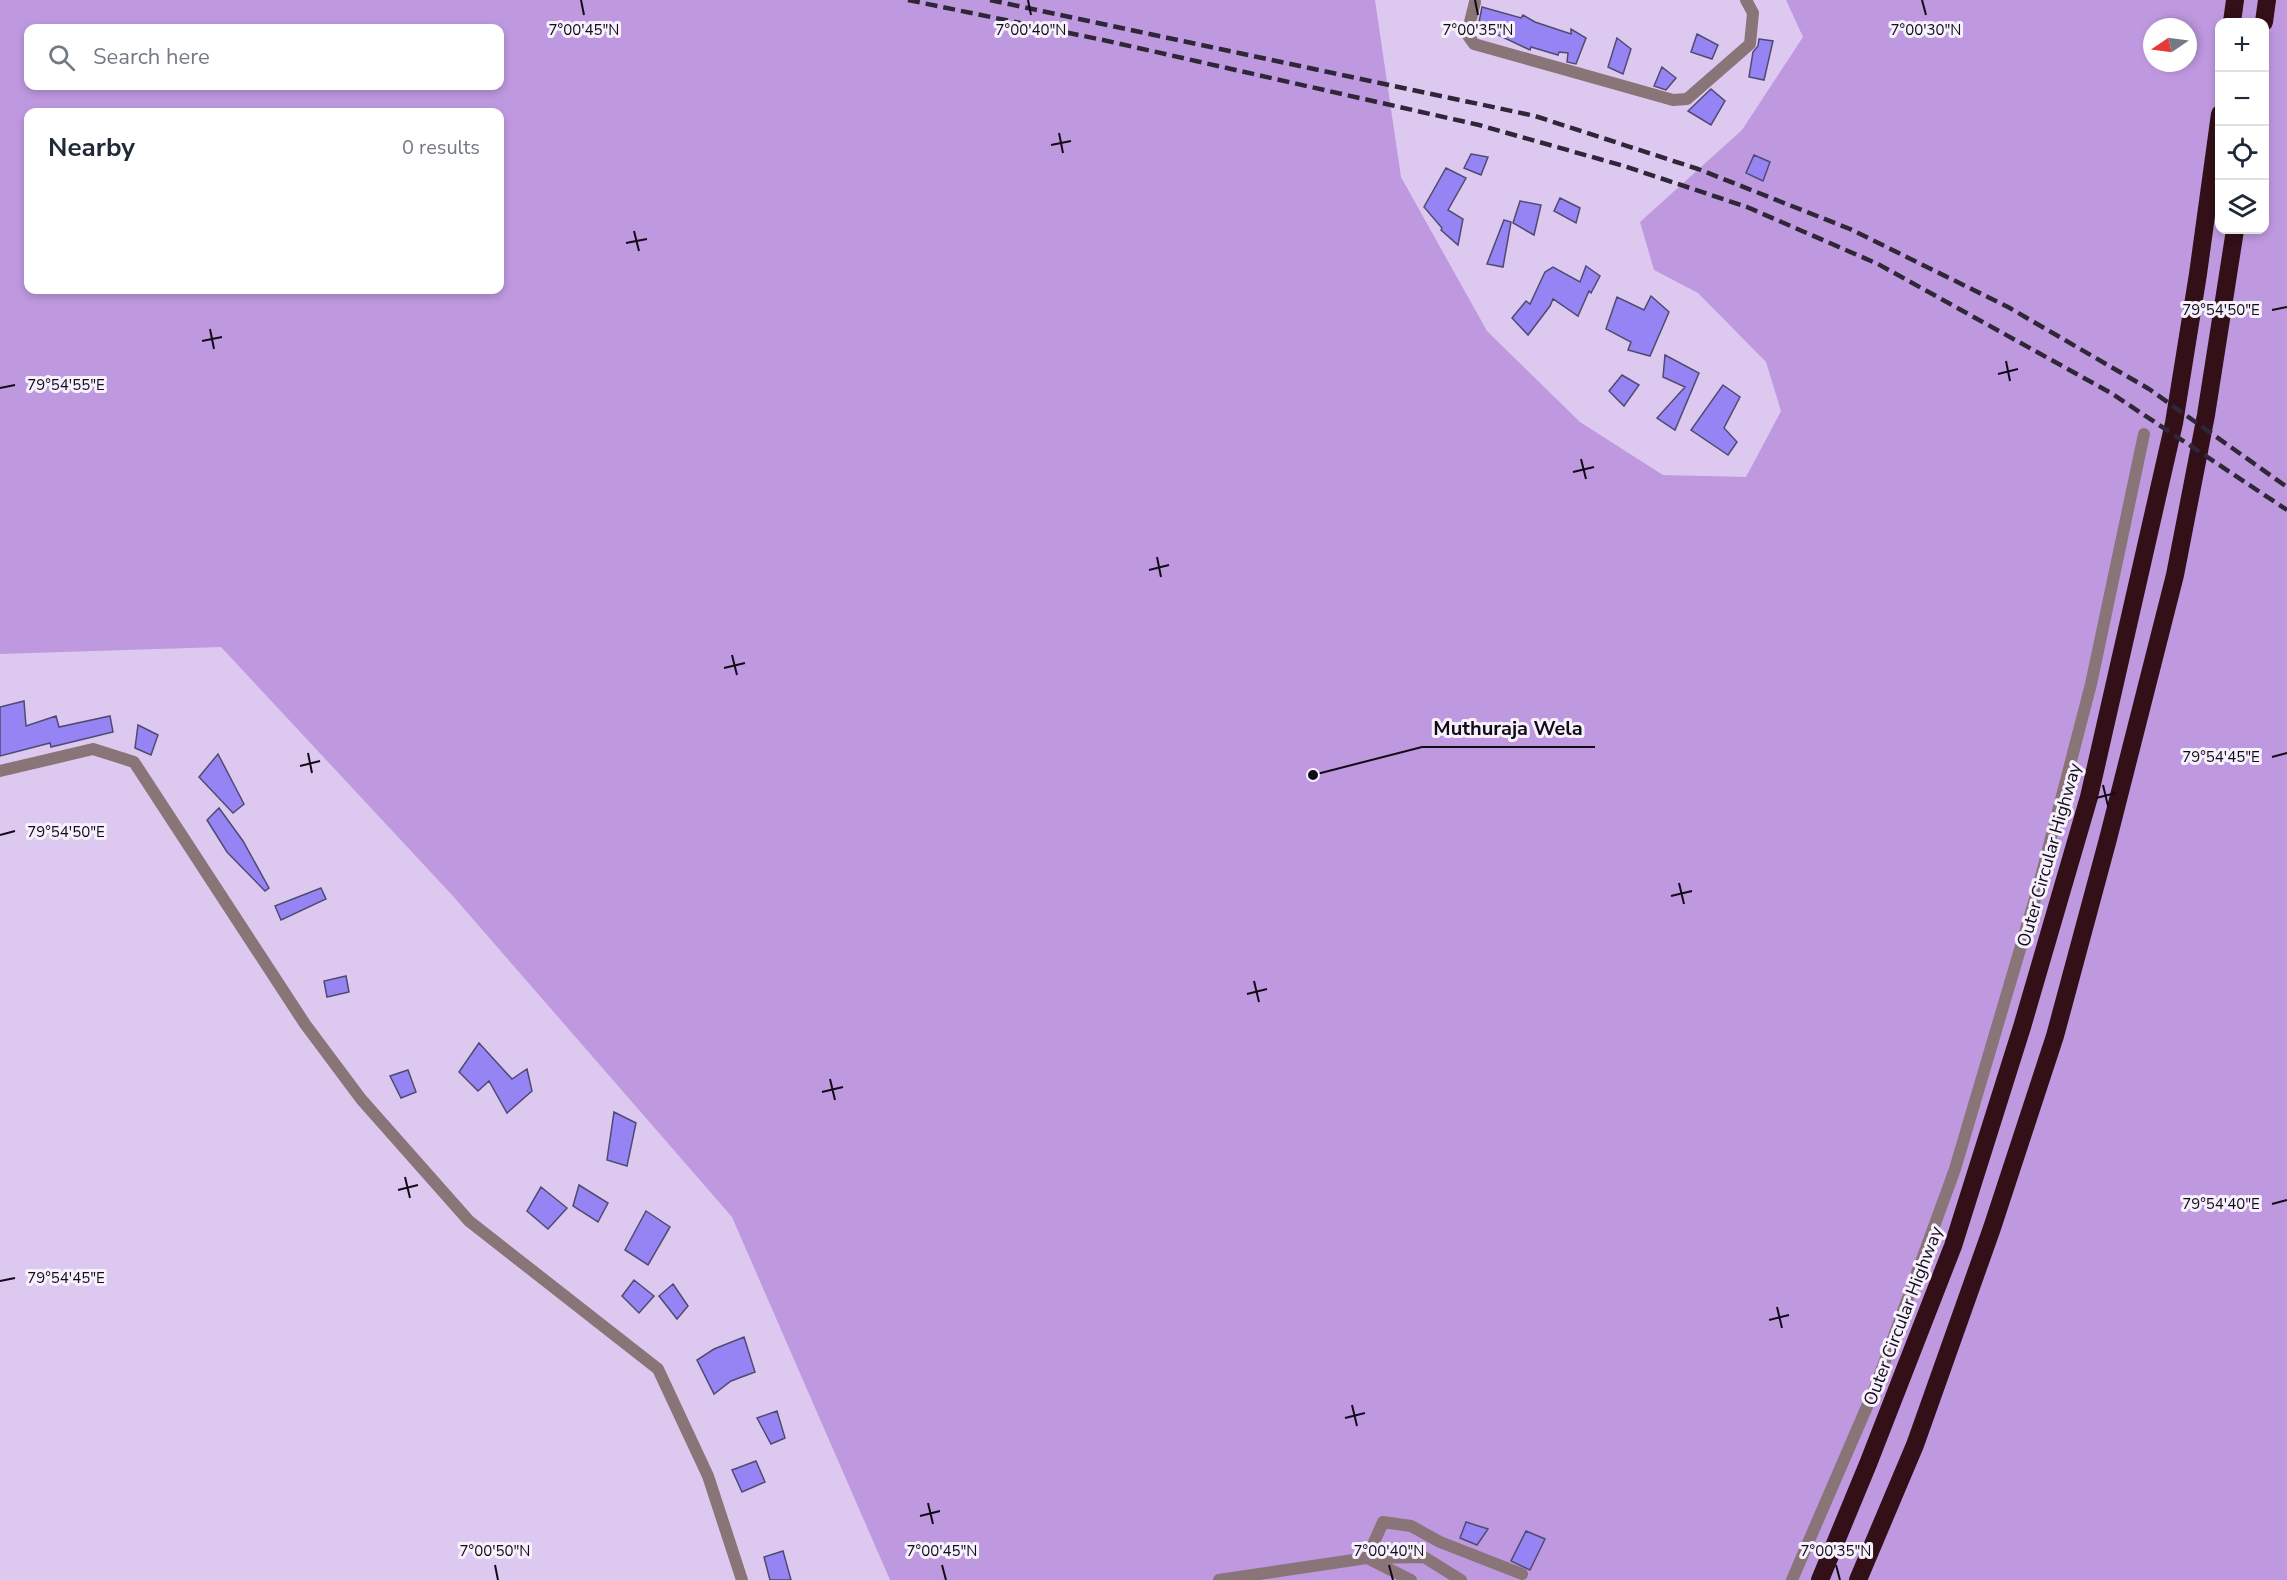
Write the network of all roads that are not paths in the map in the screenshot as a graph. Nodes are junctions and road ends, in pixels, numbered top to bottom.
1 (1746, 0) edge
2 (2235, 0) edge
3 (2267, 0) edge
4 (1475, 2) dead end
5 (2233, 18) edge
6 (2265, 18) edge
7 (2218, 126) edge
8 (2234, 234) edge
9 (2145, 434) dead end
10 (0, 771) edge
11 (1367, 1558) junction
12 (1522, 1574) dead end
13 (742, 1580) edge
14 (1219, 1580) edge
15 (1411, 1580) edge
16 (1461, 1580) edge
17 (1792, 1580) edge
18 (1820, 1580) edge
19 (1858, 1580) edge

1 - 4 street
2 - 5 highway
3 - 6 highway
7 - 18 highway, Outer Circular Highway
8 - 19 highway
9 - 17 street
10 - 13 street
11 - 12 street
11 - 14 street
11 - 15 street
11 - 16 street

